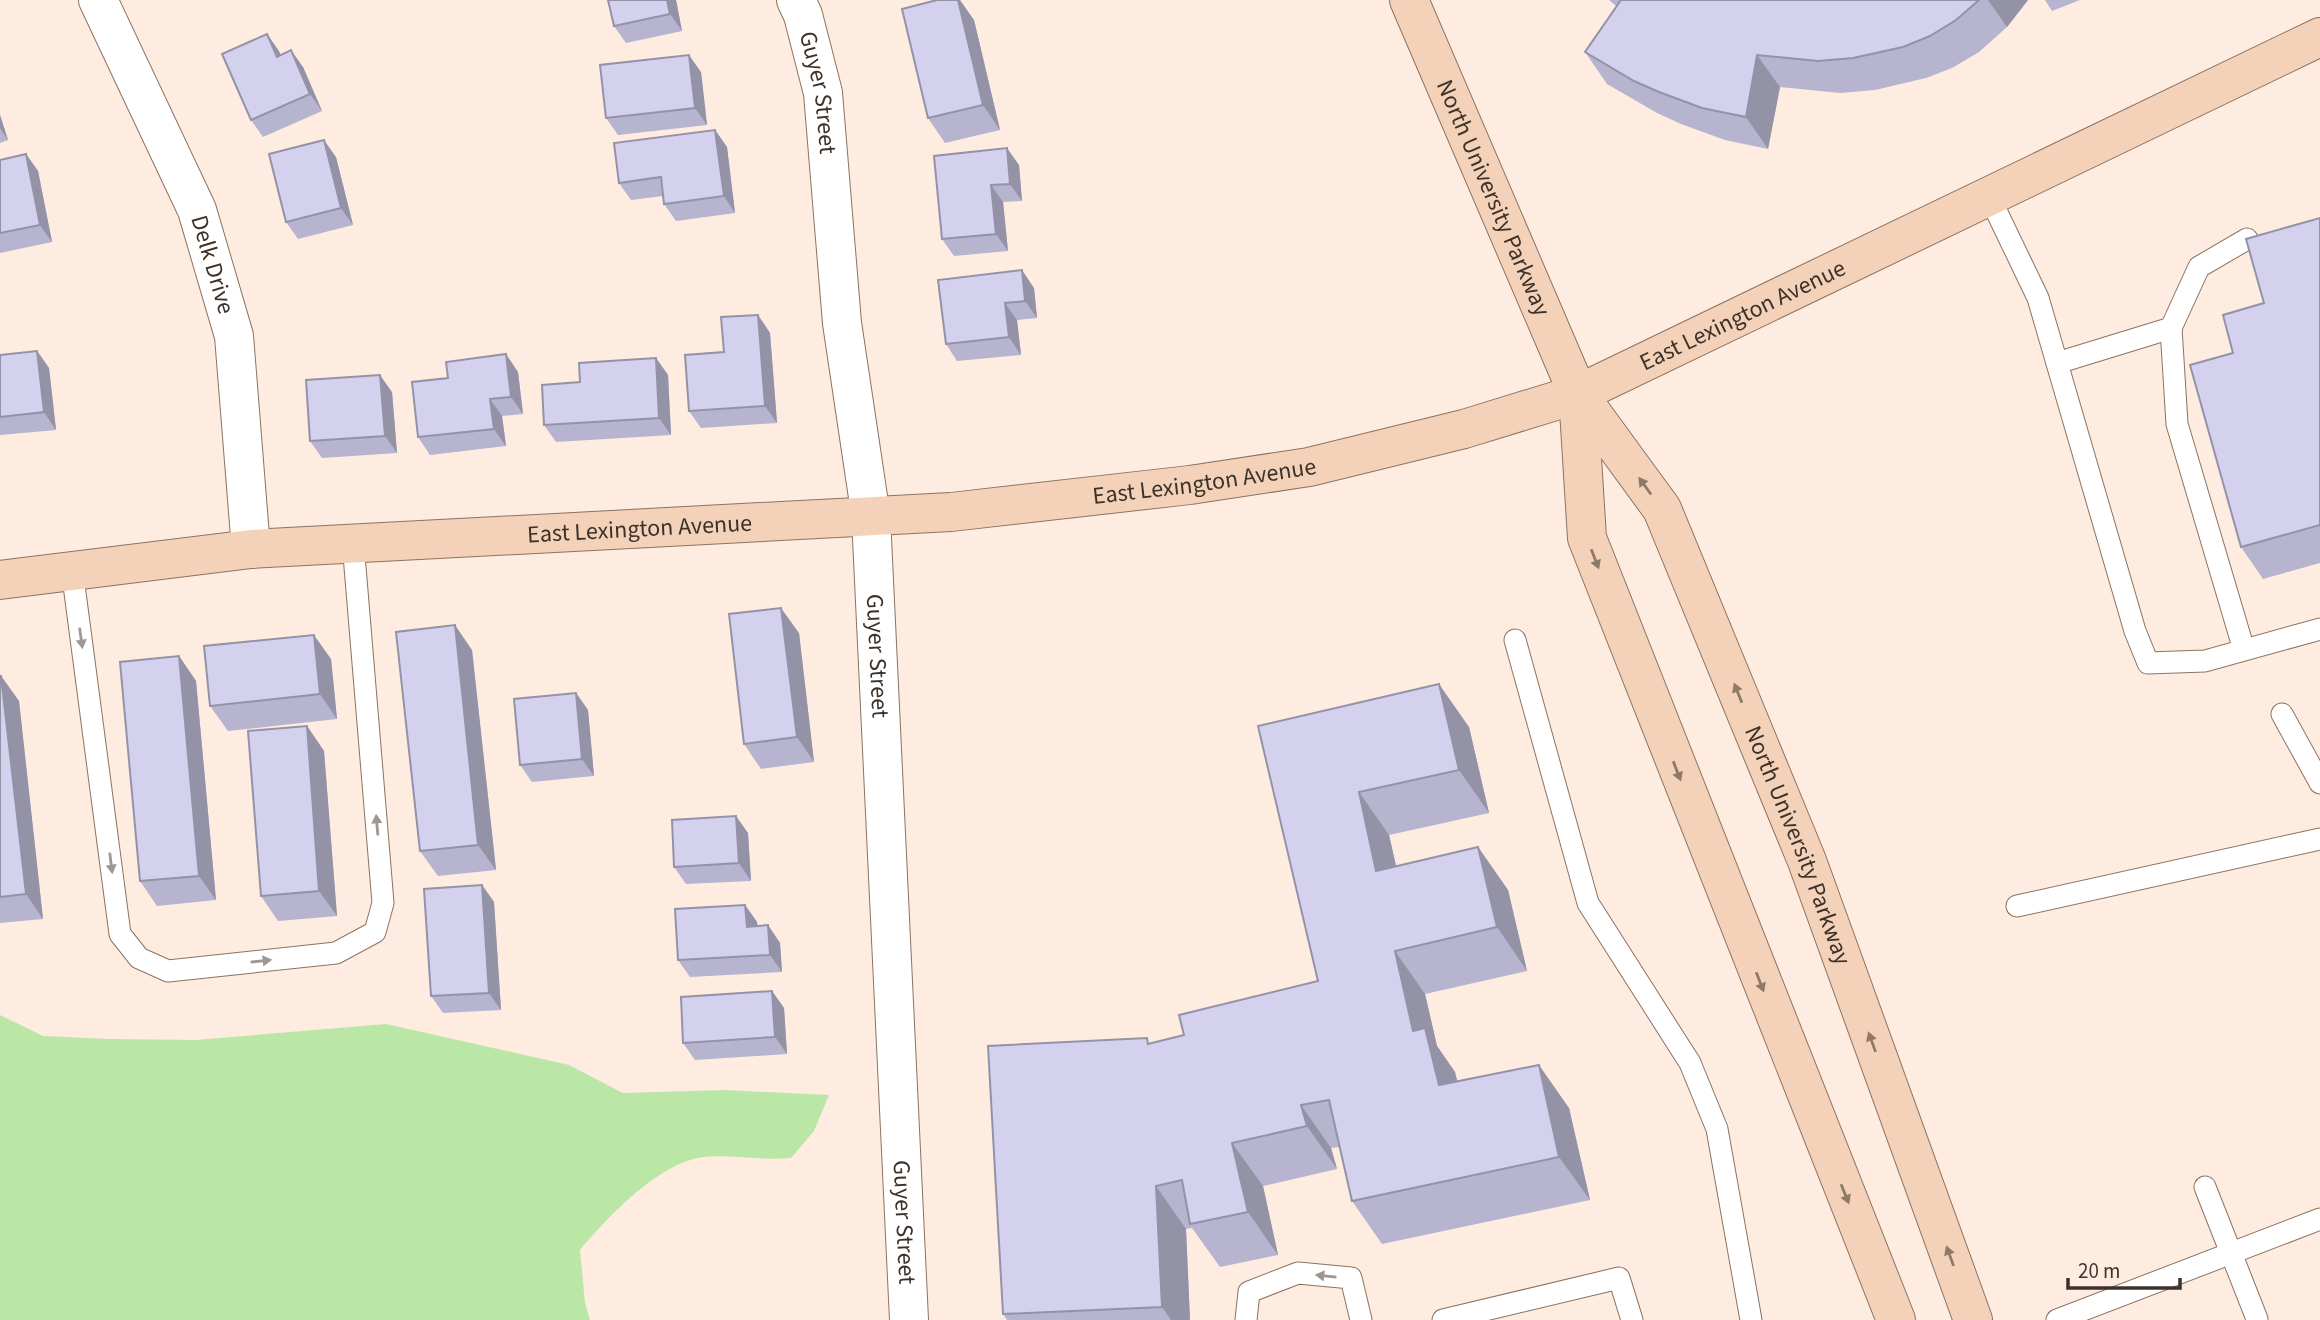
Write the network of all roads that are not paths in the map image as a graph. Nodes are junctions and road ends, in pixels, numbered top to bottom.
1 (98, 0) edge
2 (796, 0) edge
3 (1409, 0) edge
4 (2320, 37) edge
5 (1989, 196) junction
6 (2247, 239) edge
7 (2171, 328) junction
8 (2057, 363) junction
9 (1578, 394) junction
10 (871, 517) junction
11 (353, 543) junction
12 (251, 548) junction
13 (72, 570) junction
14 (0, 580) edge
15 (2320, 629) edge
16 (1515, 640) dead end
17 (2244, 650) junction
18 (2282, 714) dead end
19 (2320, 783) edge
20 (2320, 839) edge
21 (2017, 906) dead end
22 (2205, 1187) dead end
23 (2320, 1219) edge
24 (2231, 1254) junction
25 (2257, 1319) edge
26 (909, 1320) edge
27 (1246, 1320) edge
28 (1361, 1320) edge
29 (1443, 1320) edge
30 (1632, 1320) edge
31 (1751, 1320) edge
32 (1896, 1320) edge
33 (1973, 1320) edge
34 (2057, 1320) edge

1 - 12 street, Delk Drive
2 - 10 street, Guyer Street
3 - 9 main road, North University Parkway
4 - 5 main road, East Lexington Avenue
5 - 8 lane
5 - 9 main road, East Lexington Avenue
6 - 7 lane
7 - 8 lane
7 - 17 lane
8 - 17 lane
9 - 10 main road, East Lexington Avenue
9 -> 32 main road, North University Parkway
33 -> 9 main road, North University Parkway
10 - 11 main road, East Lexington Avenue
10 - 26 street, Guyer Street
11 - 12 main road, East Lexington Avenue
13 -> 11 lane
12 - 13 main road, East Lexington Avenue
13 - 14 main road, East Lexington Avenue
15 - 17 lane
16 - 31 lane
18 - 19 lane
20 - 21 lane
22 - 24 lane
23 - 24 lane
24 - 25 lane
24 - 34 lane
28 -> 27 lane
29 - 30 lane

